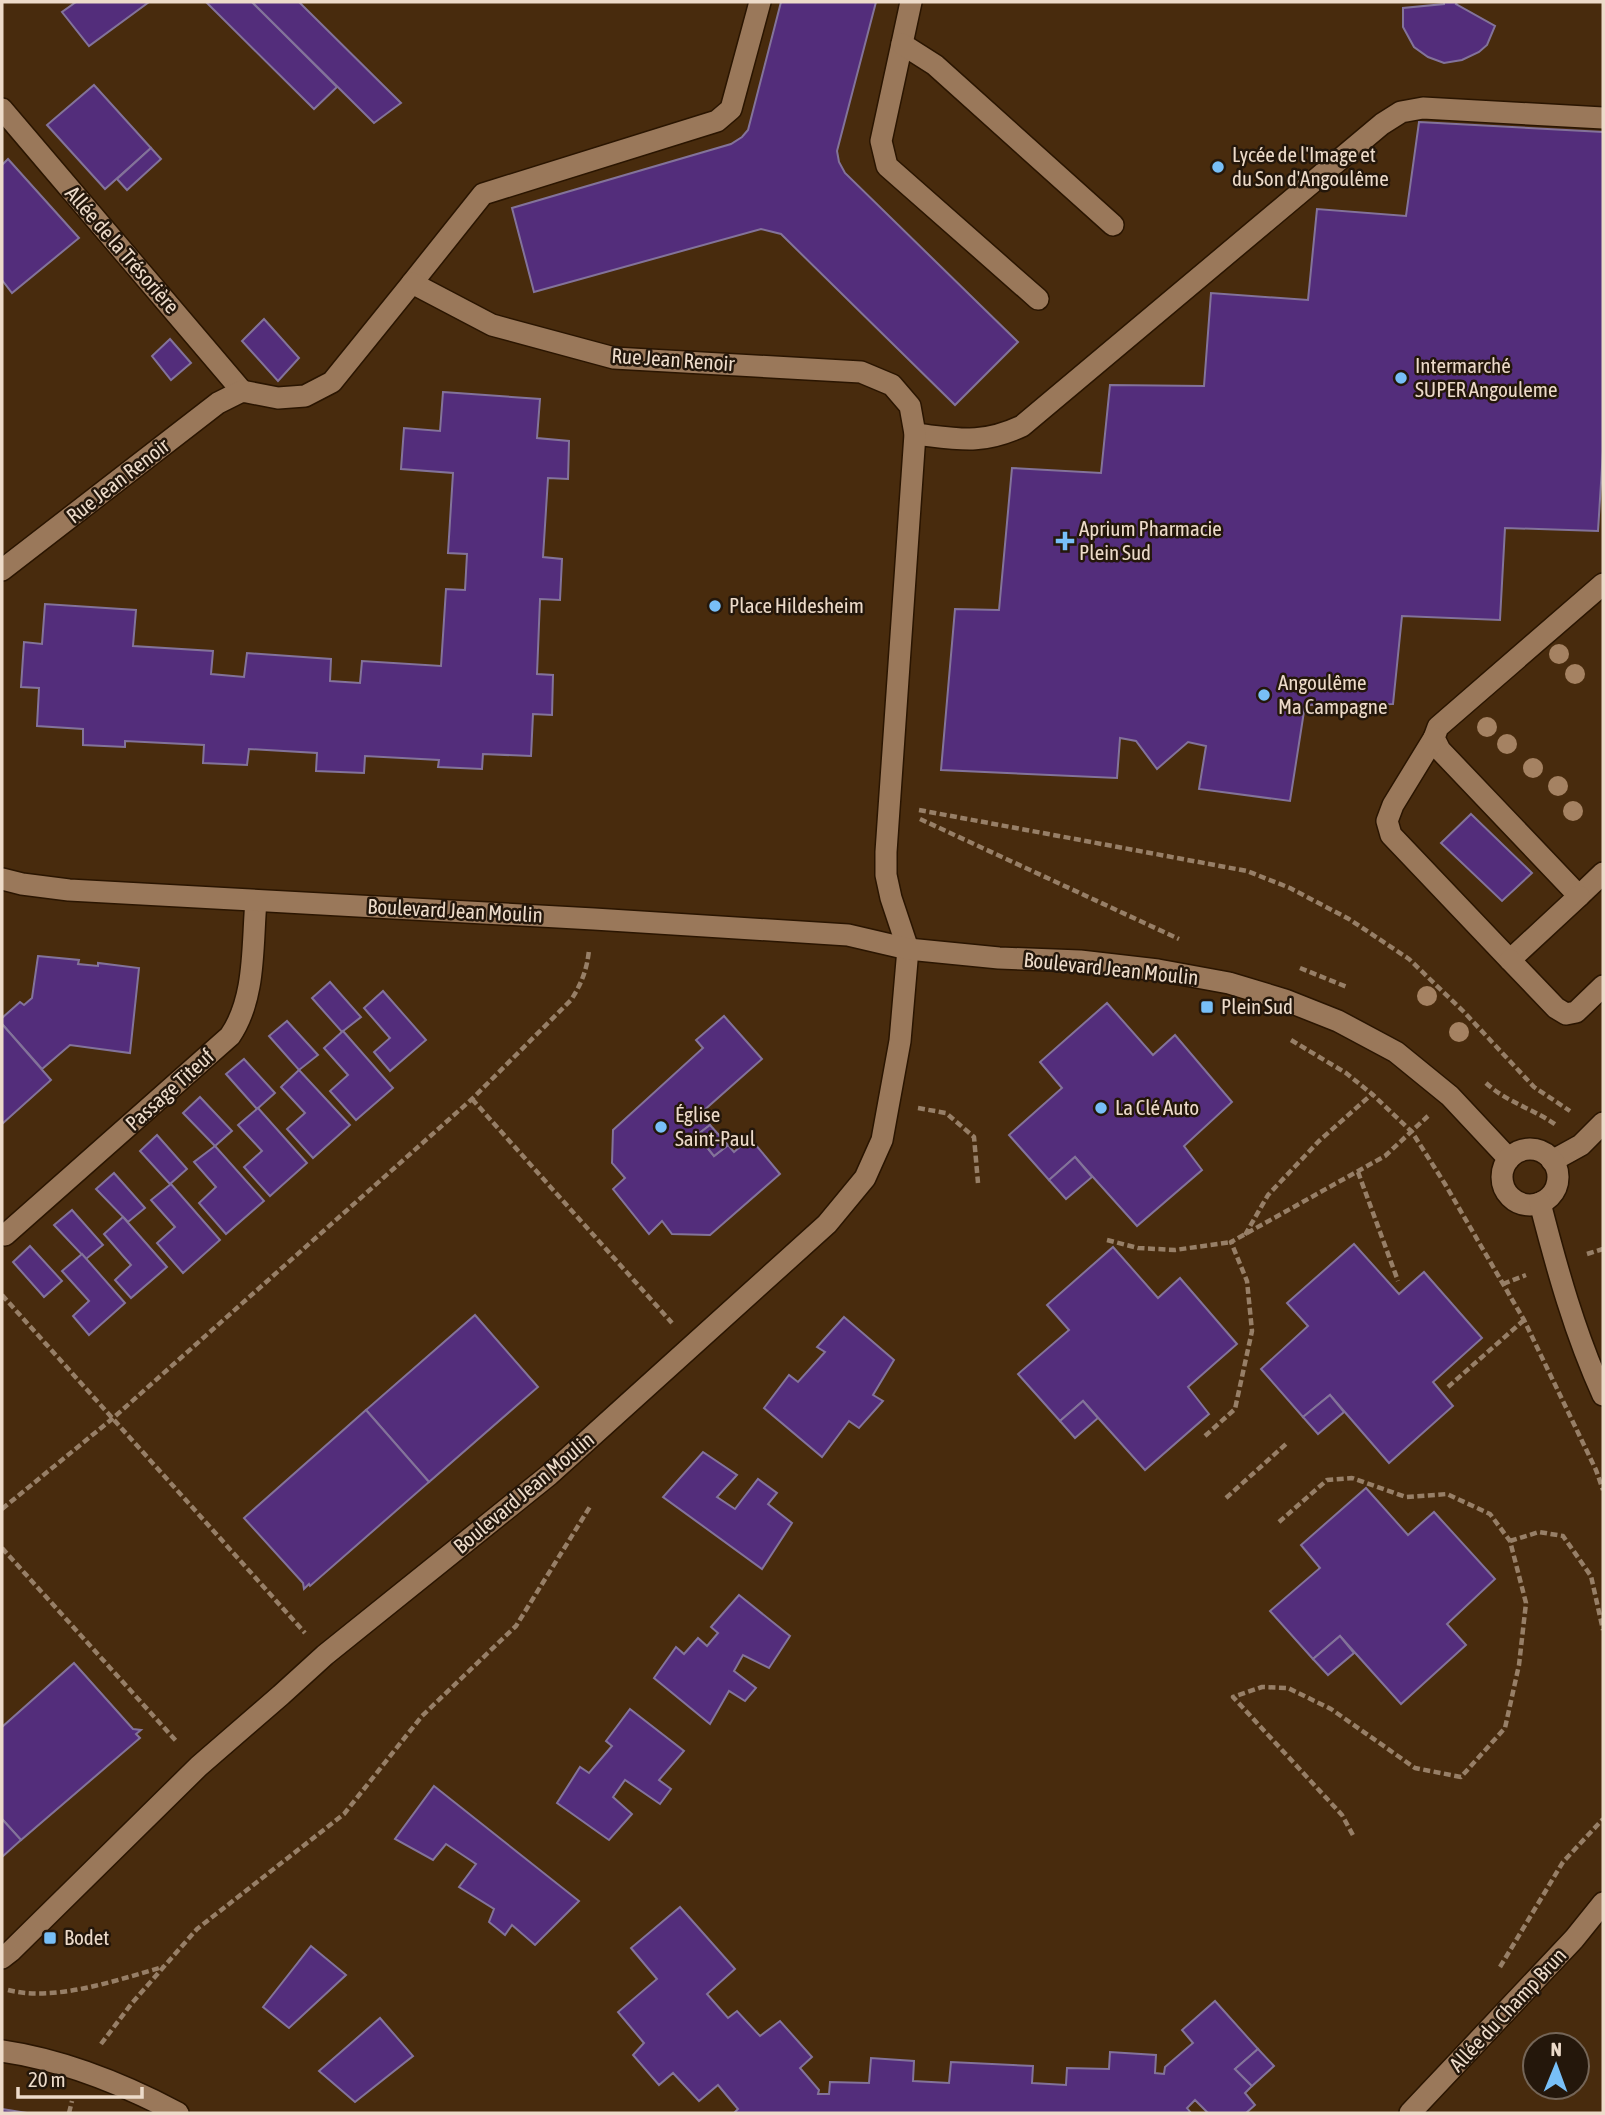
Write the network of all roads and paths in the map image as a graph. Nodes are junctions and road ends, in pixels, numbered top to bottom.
1 (760, 2) edge
2 (911, 2) edge
3 (902, 44) junction
4 (2, 109) edge
5 (1603, 118) edge
6 (1113, 225) dead end
7 (412, 284) junction
8 (1038, 299) dead end
9 (242, 391) junction
10 (915, 434) junction
11 (2, 570) edge
12 (1603, 584) edge
13 (1434, 738) junction
14 (890, 804) junction
15 (1603, 873) edge
16 (2, 879) edge
17 (1579, 896) junction
18 (256, 901) junction
19 (594, 919) junction
20 (1176, 938) dead end
21 (908, 949) junction
22 (1510, 960) junction
23 (1603, 986) edge
24 (1290, 1039) dead end
25 (1372, 1094) junction
26 (1450, 1096) junction
27 (472, 1099) junction
28 (889, 1103) junction
29 (1599, 1127) edge
30 (1412, 1132) junction
31 (1509, 1158) junction
32 (1552, 1161) junction
33 (1358, 1172) junction
34 (978, 1182) dead end
35 (1539, 1203) junction
36 (1245, 1235) junction
37 (5, 1236) dead end
38 (1107, 1240) dead end
39 (1231, 1242) junction
40 (1398, 1281) dead end
41 (2, 1295) edge
42 (1524, 1320) junction
43 (693, 1346) junction
44 (1448, 1387) dead end
45 (1603, 1395) edge
46 (112, 1419) junction
47 (1205, 1436) dead end
48 (1286, 1444) dead end
49 (1603, 1490) edge
50 (1226, 1498) dead end
51 (591, 1505) dead end
52 (2, 1508) edge
53 (1279, 1522) dead end
54 (1510, 1541) junction
55 (2, 1548) edge
56 (1603, 1630) edge
57 (325, 1654) junction
58 (199, 1766) junction
59 (1354, 1837) dead end
60 (1603, 1903) edge
61 (2, 1958) edge
62 (164, 1967) junction
63 (2, 1989) edge
64 (2, 2051) edge
65 (81, 2070) junction
66 (69, 2113) edge
67 (178, 2113) edge
68 (1410, 2113) edge

1 - 7 street
2 - 3 street
3 - 6 street
3 - 8 street
4 - 9 street, Allée de la Trésorière
5 - 10 street
7 - 9 street
7 - 10 street, Rue Jean Renoir
9 - 11 street, Rue Jean Renoir
10 - 14 street, Rue Jean Renoir
12 - 13 street
13 - 17 street
13 - 22 street
14 - 20 path
14 - 21 street, Rue Jean Renoir
14 - 29 path
15 - 17 street
16 - 18 street, Boulevard Jean Moulin
17 - 22 street
18 - 19 street, Boulevard Jean Moulin
18 - 37 street, Passage Titeuf
19 - 21 street, Boulevard Jean Moulin
19 - 27 path
21 - 26 street, Boulevard Jean Moulin
21 - 28 street, Boulevard Jean Moulin
22 - 23 street
24 - 25 path
25 - 30 path
25 - 36 path
26 - 30 path
26 - 31 street, Boulevard Jean Moulin
27 - 43 path
27 - 46 path
28 - 34 path
28 - 43 street, Boulevard Jean Moulin
29 - 32 street
30 - 33 path
30 - 42 path
31 - 32 street
31 - 35 street
32 - 35 street
33 - 36 path
33 - 40 path
35 - 45 street
36 - 39 path
38 - 39 path
39 - 47 path
41 - 46 path
42 - 44 path
42 - 49 path
43 - 57 street, Boulevard Jean Moulin
46 - 52 path
46 - 57 path
48 - 50 path
51 - 62 path
53 - 54 path
54 - 56 path
54 - 59 path
55 - 58 path
57 - 58 street, Boulevard Jean Moulin
58 - 61 street, Boulevard Jean Moulin
60 - 68 street, Allée du Champ Brun
62 - 63 path
62 - 65 path
64 - 65 street
65 - 66 path
65 - 67 street

